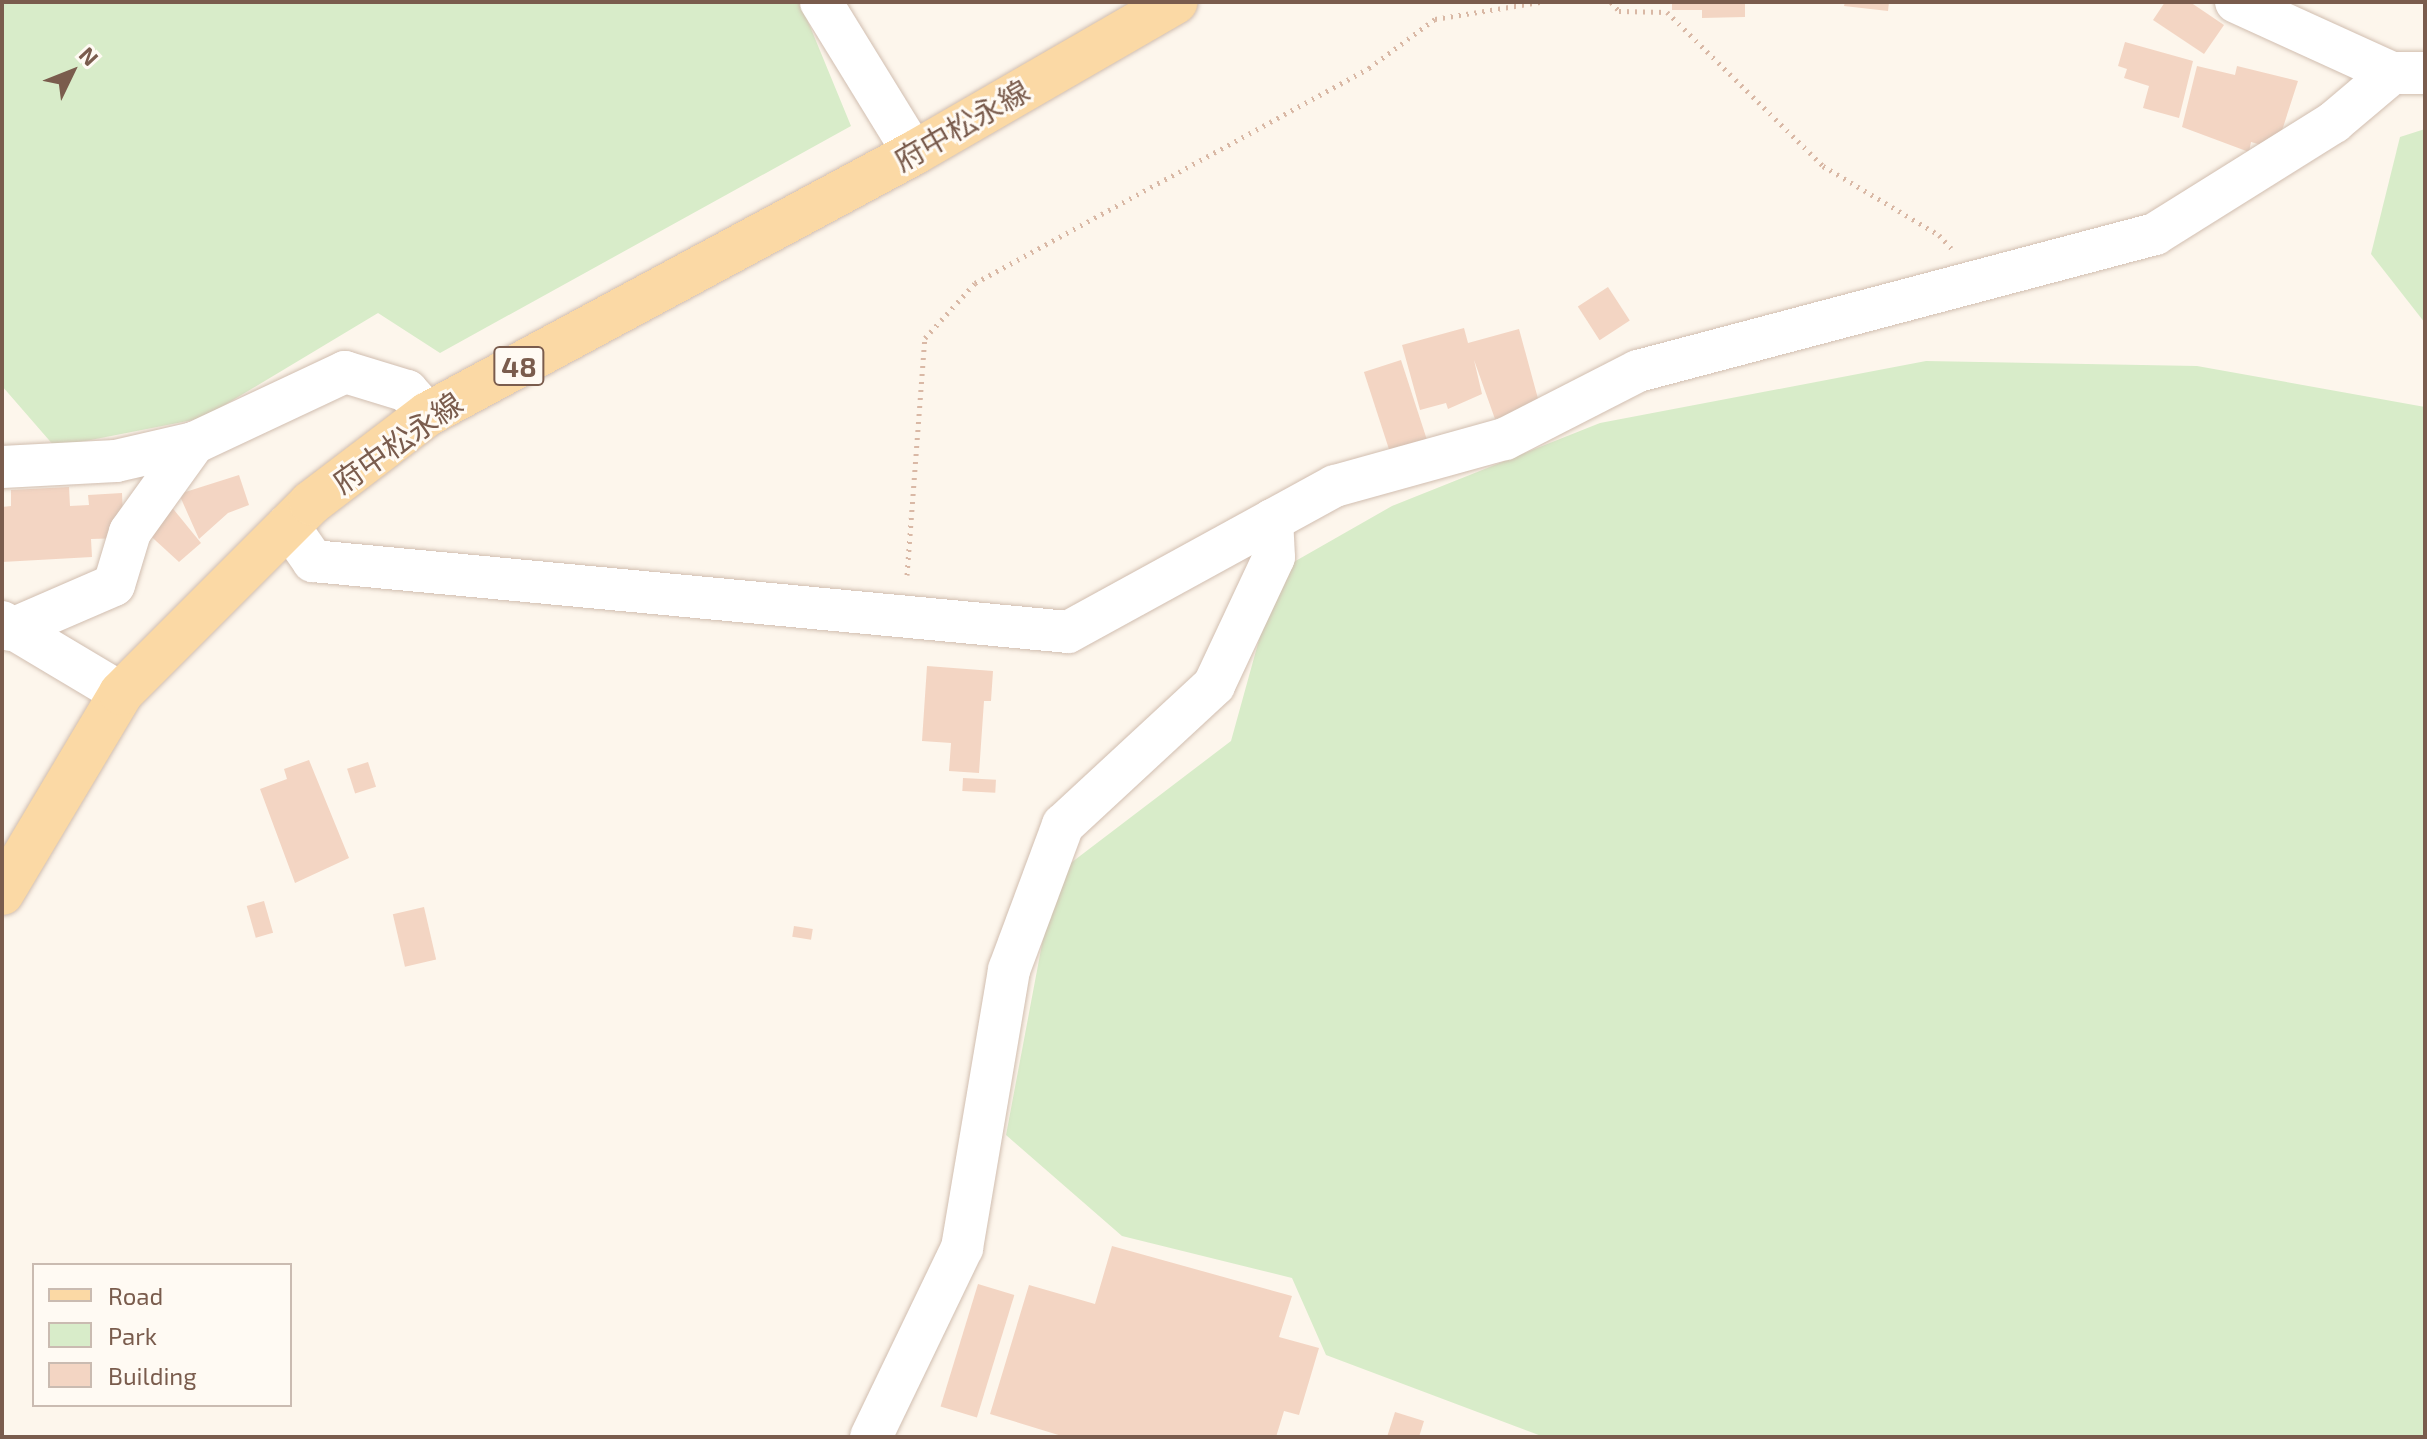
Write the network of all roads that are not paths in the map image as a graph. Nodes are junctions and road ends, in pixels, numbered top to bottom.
1 (821, 2) edge
2 (1176, 2) edge
3 (2236, 2) edge
4 (2408, 73) edge
5 (914, 153) junction
6 (428, 414) junction
7 (194, 443) junction
8 (2, 467) edge
9 (1272, 520) junction
10 (288, 525) junction
11 (6, 626) edge
12 (121, 693) junction
13 (2, 893) edge
14 (871, 1437) edge

1 - 5 street
2 - 5 main road, 府中松永線 / 48
3 - 4 street
4 - 9 street
5 - 6 main road, 府中松永線 / 48
6 - 7 street
6 - 10 main road, 府中松永線 / 48
7 - 8 street
7 - 11 street
9 - 10 street
9 - 14 street
10 - 12 main road, 府中松永線 / 48
11 - 12 street
12 - 13 main road, 府中松永線 / 48

